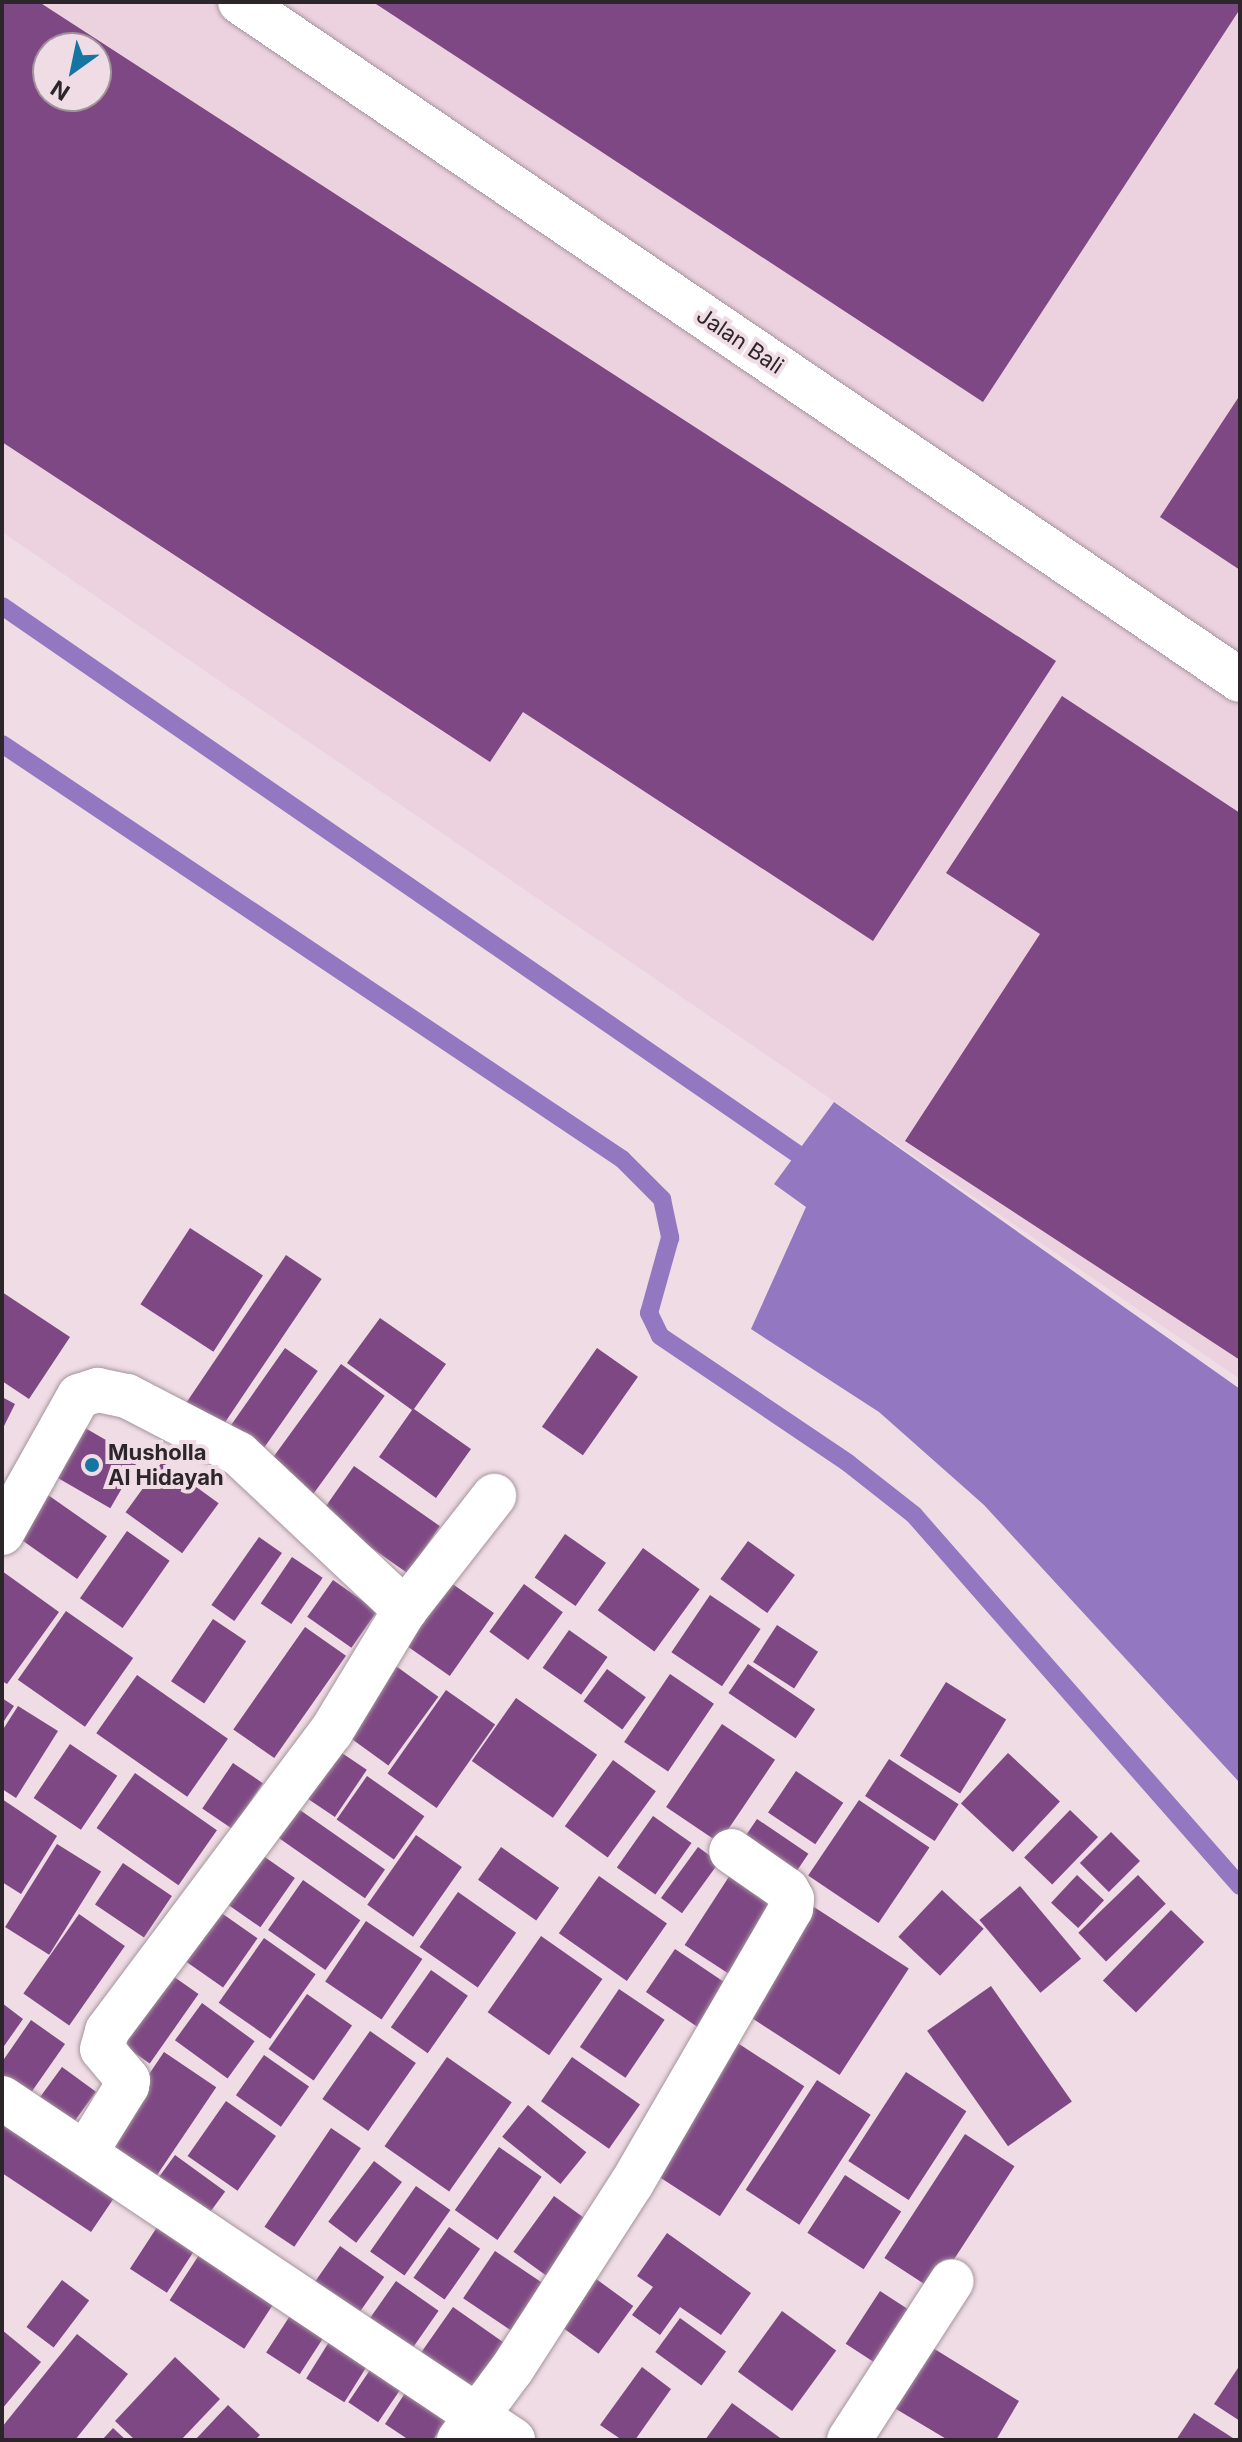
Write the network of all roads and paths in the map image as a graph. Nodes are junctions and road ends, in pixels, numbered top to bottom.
1 (240, 2) edge
2 (1240, 680) edge
3 (494, 1496) dead end
4 (2, 1533) edge
5 (405, 1610) junction
6 (731, 1851) dead end
7 (2, 2098) edge
8 (86, 2152) junction
9 (952, 2281) dead end
10 (484, 2432) edge
11 (849, 2440) edge

1 - 2 street, Jalan Bali
3 - 5 street
4 - 5 street
5 - 8 street
6 - 10 street
7 - 8 street
8 - 10 street
9 - 11 street

